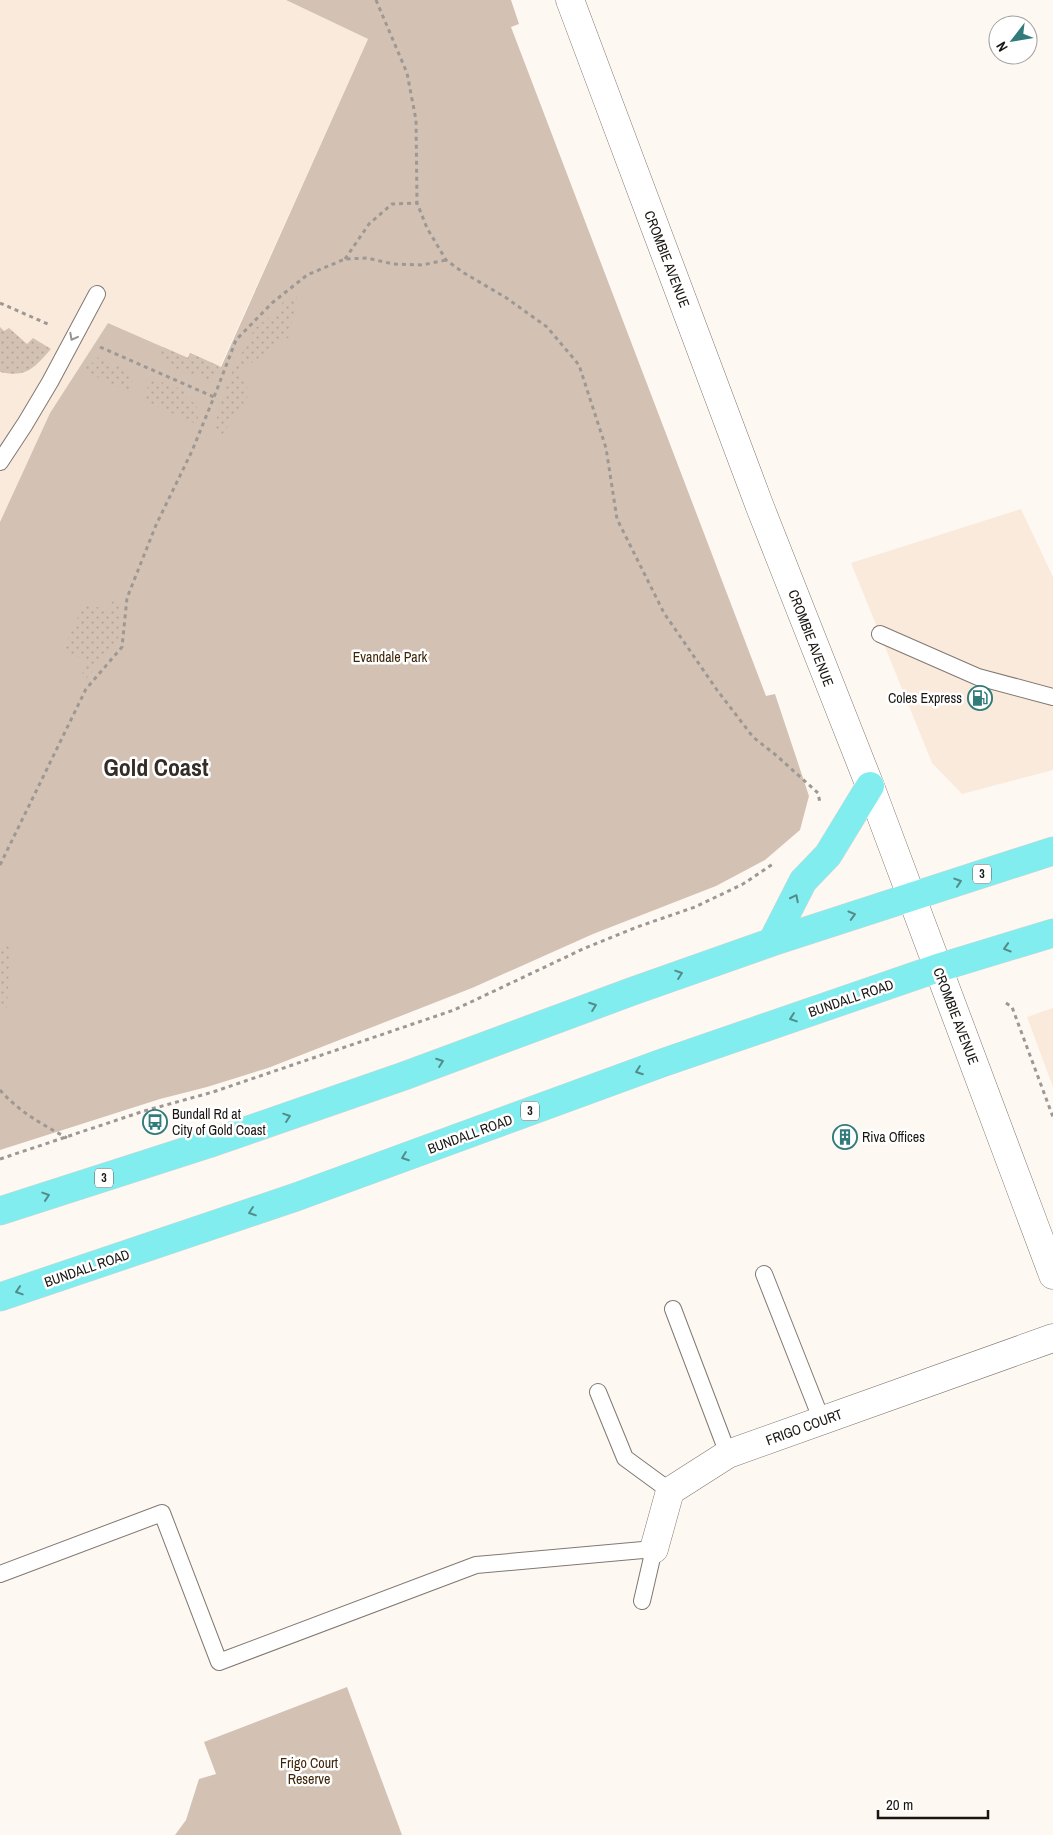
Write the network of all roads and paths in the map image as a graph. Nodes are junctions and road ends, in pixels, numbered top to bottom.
1 (376, 0) edge
2 (570, 0) edge
3 (417, 203) junction
4 (345, 259) junction
5 (446, 260) junction
6 (97, 294) dead end
7 (0, 303) edge
8 (55, 327) dead end
9 (95, 345) dead end
10 (214, 397) junction
11 (0, 462) edge
12 (880, 634) dead end
13 (1053, 697) edge
14 (870, 786) junction
15 (821, 809) dead end
16 (1053, 851) edge
17 (774, 864) dead end
18 (0, 865) edge
19 (912, 897) junction
20 (1053, 933) edge
21 (772, 942) junction
22 (938, 968) junction
23 (1006, 1003) dead end
24 (0, 1090) edge
25 (1053, 1117) edge
26 (68, 1138) junction
27 (0, 1160) edge
28 (0, 1211) edge
29 (764, 1274) dead end
30 (1053, 1275) edge
31 (0, 1296) edge
32 (673, 1309) dead end
33 (1053, 1338) edge
34 (598, 1392) dead end
35 (822, 1421) junction
36 (728, 1454) junction
37 (670, 1491) junction
38 (654, 1549) junction
39 (0, 1574) edge
40 (642, 1601) dead end

1 - 3 path
2 - 14 street, CROMBIE AVENUE
3 - 4 path
3 - 5 path
4 - 5 path
4 - 10 path
5 - 15 path
6 -> 11 lane
7 - 8 path
9 - 10 path
10 - 18 path
12 - 13 lane
14 - 19 street, CROMBIE AVENUE
21 -> 14 main road
19 -> 16 main road, 3
17 - 26 path
21 -> 19 main road, 3
19 - 22 street, CROMBIE AVENUE
20 -> 22 main road, BUNDALL ROAD / 3
28 -> 21 main road, 3
22 - 30 street, CROMBIE AVENUE
22 -> 31 main road, BUNDALL ROAD / 3
23 - 25 path
24 - 26 path
26 - 27 path
29 - 35 lane
32 - 36 lane
33 - 35 street, FRIGO COURT
34 - 37 lane
35 - 36 street, FRIGO COURT
36 - 37 street, FRIGO COURT
37 - 38 street
38 - 39 lane
38 - 40 lane

